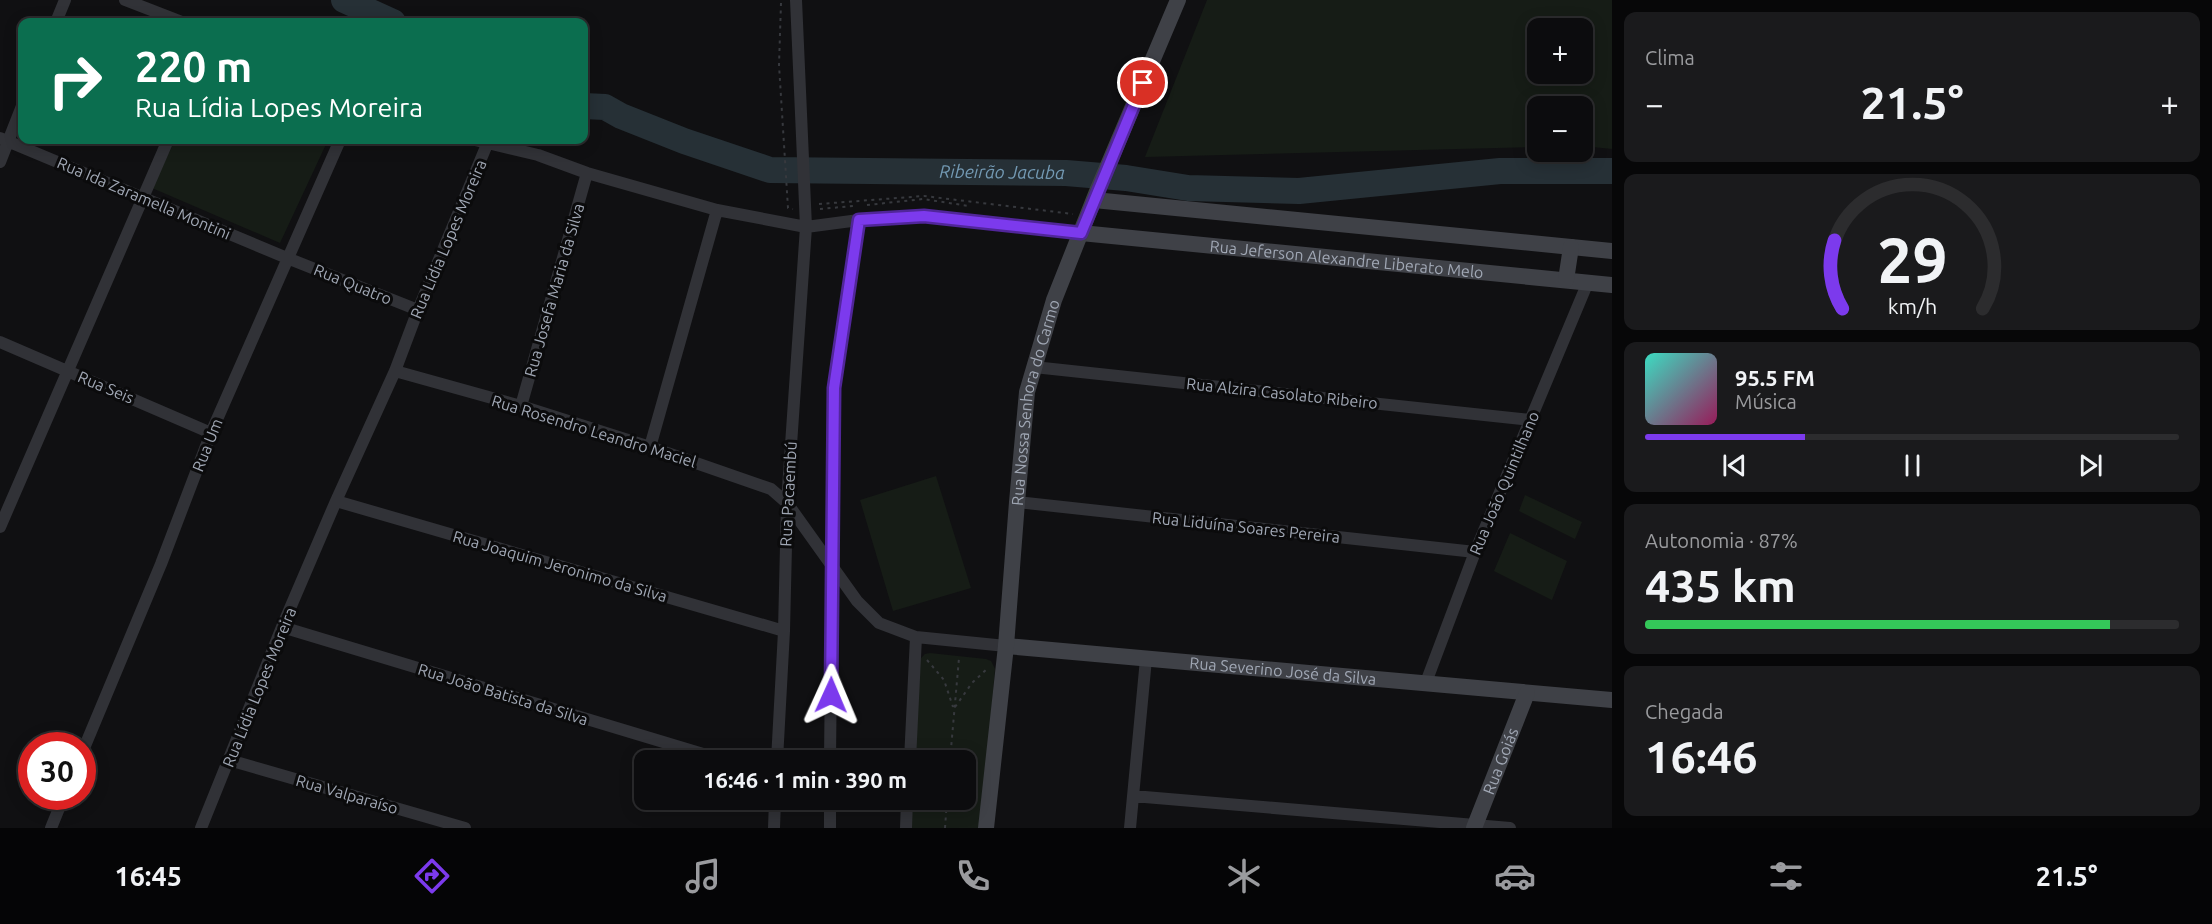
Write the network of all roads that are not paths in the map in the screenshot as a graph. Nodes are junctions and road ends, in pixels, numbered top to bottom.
1 (65, 0) edge
2 (125, 0) edge
3 (796, 0) edge
4 (1178, 0) edge
5 (58, 18) edge
6 (172, 18) edge
7 (18, 114) edge
8 (4, 140) edge
9 (166, 144) edge
10 (337, 144) edge
11 (488, 144) edge
12 (497, 144) edge
13 (0, 162) edge
14 (587, 173) junction
15 (1096, 194) junction
16 (143, 199) junction
17 (717, 210) junction
18 (859, 220) junction
19 (806, 227) junction
20 (1081, 233) junction
21 (1571, 247) junction
22 (1612, 251) edge
23 (287, 258) junction
24 (1566, 280) junction
25 (1588, 282) junction
26 (1612, 283) edge
27 (418, 310) junction
28 (0, 342) edge
29 (1034, 367) junction
30 (68, 370) junction
31 (394, 371) junction
32 (521, 406) junction
33 (1530, 420) junction
34 (211, 433) junction
35 (650, 447) junction
36 (336, 501) junction
37 (1017, 502) junction
38 (787, 503) junction
39 (0, 527) edge
40 (1476, 552) junction
41 (832, 566) junction
42 (1008, 615) junction
43 (282, 627) junction
44 (784, 631) junction
45 (916, 637) junction
46 (1006, 646) junction
47 (1037, 650) junction
48 (1146, 658) junction
49 (1425, 685) junction
50 (1527, 693) junction
51 (1612, 700) edge
52 (91, 732) edge
53 (690, 750) edge
54 (778, 750) edge
55 (830, 750) edge
56 (910, 750) edge
57 (229, 760) junction
58 (1133, 796) junction
59 (58, 810) edge
60 (775, 810) edge
61 (830, 810) edge
62 (907, 810) edge
63 (1474, 827) edge
64 (51, 828) edge
65 (201, 828) edge
66 (465, 828) edge
67 (774, 828) edge
68 (830, 828) edge
69 (906, 828) edge
70 (986, 828) edge
71 (1130, 828) edge
72 (1510, 828) edge

1 - 5 street
2 - 6 street
3 - 19 street, Rua Pacaembú
4 - 15 main road, Rua Nossa Senhora do Carmo
7 - 8 street
8 - 13 street
8 - 16 street, Rua Ida Zaramella Montini
9 - 16 street
10 - 23 street, Rua Um
11 - 27 street, Rua Lídia Lopes Moreira
12 - 14 street, Rua Lídia Lopes Moreira
14 - 17 street, Rua Lídia Lopes Moreira
14 - 32 street, Rua Josefa Maria da Silva
15 - 20 main road, Rua Nossa Senhora do Carmo
15 - 21 main road, Rua Jeferson Alexandre Liberato Melo
16 - 23 street, Rua Ida Zaramella Montini
16 - 30 street
17 - 19 street, Rua Lídia Lopes Moreira
17 - 35 street
18 - 19 street, Rua Lídia Lopes Moreira
18 - 20 street, Rua Lídia Lopes Moreira
18 - 41 street
19 - 38 street, Rua Pacaembú
20 - 24 main road, Rua Jeferson Alexandre Liberato Melo
20 - 29 main road, Rua Nossa Senhora do Carmo
21 - 22 main road, Rua Jeferson Alexandre Liberato Melo
21 - 24 main road
23 - 27 street, Rua Quatro
23 - 34 street, Rua Um
24 - 25 main road, Rua Jeferson Alexandre Liberato Melo
25 - 26 main road, Rua Jeferson Alexandre Liberato Melo
25 - 33 street, Rua João Quintilhano
27 - 31 street, Rua Lídia Lopes Moreira
28 - 30 street, Rua Seis
29 - 33 street, Rua Alzira Casolato Ribeiro
29 - 37 main road, Rua Nossa Senhora do Carmo
30 - 34 street, Rua Seis
30 - 39 street
31 - 32 street, Rua Rosendro Leandro Maciel
31 - 36 street, Rua Lídia Lopes Moreira
32 - 35 street, Rua Rosendro Leandro Maciel
33 - 40 street, Rua João Quintilhano
34 - 52 street, Rua Um
35 - 38 street, Rua Rosendro Leandro Maciel
36 - 43 street, Rua Lídia Lopes Moreira
36 - 44 street, Rua Joaquim Jeronimo da Silva
37 - 40 street, Rua Liduína Soares Pereira
37 - 42 main road, Rua Nossa Senhora do Carmo
38 - 41 street, Rua Severino José da Silva
38 - 44 street, Rua Pacaembú
40 - 49 street, Rua João Quintilhano
41 - 45 street, Rua Severino José da Silva
41 - 55 street
42 - 46 main road, Rua Nossa Senhora do Carmo
42 - 47 main road
43 - 53 street, Rua João Batista da Silva
43 - 57 street, Rua Lídia Lopes Moreira
44 - 54 street, Rua Pacaembú
45 - 46 street, Rua Severino José da Silva
45 - 56 street
46 - 47 main road, Rua Severino José da Silva
46 - 70 main road, Rua Nossa Senhora do Carmo
47 - 48 main road, Rua Severino José da Silva
48 - 49 main road, Rua Severino José da Silva
48 - 58 street
49 - 50 main road, Rua Severino José da Silva
50 - 51 main road, Rua Severino José da Silva
50 - 63 main road, Rua Goiás
57 - 65 street, Rua Lídia Lopes Moreira
57 - 66 street, Rua Valparaíso
58 - 63 street
58 - 71 street
59 - 64 street
60 - 67 street
61 - 68 street
62 - 69 street
63 - 72 street

